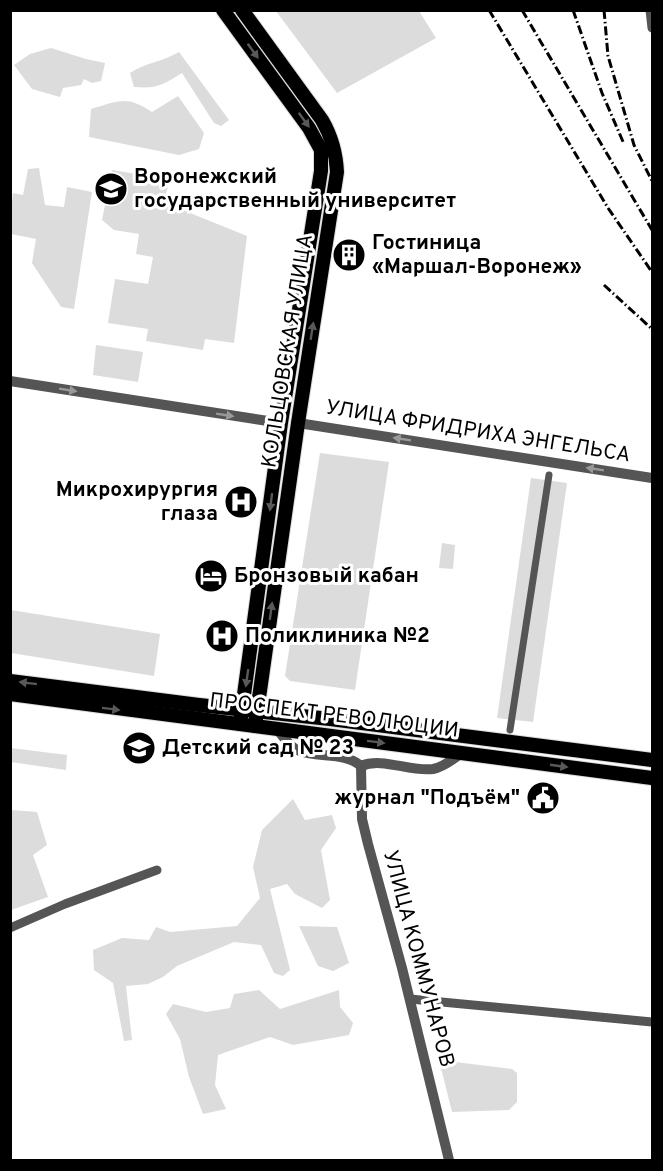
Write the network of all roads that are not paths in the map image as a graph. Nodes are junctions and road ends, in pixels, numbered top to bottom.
1 (224, 10) edge
2 (242, 10) edge
3 (650, 10) edge
4 (652, 28) edge
5 (10, 381) edge
6 (282, 423) junction
7 (298, 423) junction
8 (549, 475) dead end
9 (652, 478) edge
10 (10, 681) edge
11 (10, 694) edge
12 (242, 710) junction
13 (258, 711) junction
14 (240, 724) junction
15 (255, 726) junction
16 (276, 729) junction
17 (510, 730) dead end
18 (462, 753) junction
19 (652, 760) edge
20 (361, 766) junction
21 (652, 778) edge
22 (157, 870) dead end
23 (10, 928) edge
24 (410, 999) junction
25 (652, 1022) edge
26 (449, 1161) edge

1 -> 6 main road, КОЛЬЦОВСКАЯ УЛИЦА
7 -> 2 main road, КОЛЬЦОВСКАЯ УЛИЦА
3 - 4 street
5 -> 6 street
6 - 7 main road
6 -> 12 main road, КОЛЬЦОВСКАЯ УЛИЦА
9 -> 7 street, УЛИЦА ФРИДРИХА ЭНГЕЛЬСА
13 -> 7 main road, КОЛЬЦОВСКАЯ УЛИЦА
8 - 17 street
12 -> 10 main road, ПРОСПЕКТ РЕВОЛЮЦИИ
11 -> 14 main road, ПРОСПЕКТ РЕВОЛЮЦИИ
12 - 13 main road, ПРОСПЕКТ РЕВОЛЮЦИИ
12 - 14 main road, КОЛЬЦОВСКАЯ УЛИЦА
13 - 15 main road, КОЛЬЦОВСКАЯ УЛИЦА
13 - 19 main road, ПРОСПЕКТ РЕВОЛЮЦИИ
14 - 15 main road, ПРОСПЕКТ РЕВОЛЮЦИИ
15 - 16 main road, ПРОСПЕКТ РЕВОЛЮЦИИ
16 -> 18 main road, ПРОСПЕКТ РЕВОЛЮЦИИ
16 - 20 street
18 - 20 street
18 -> 21 main road, ПРОСПЕКТ РЕВОЛЮЦИИ
20 - 24 street, УЛИЦА КОММУНАРОВ
22 - 23 street
24 - 25 street
24 - 26 street, УЛИЦА КОММУНАРОВ

